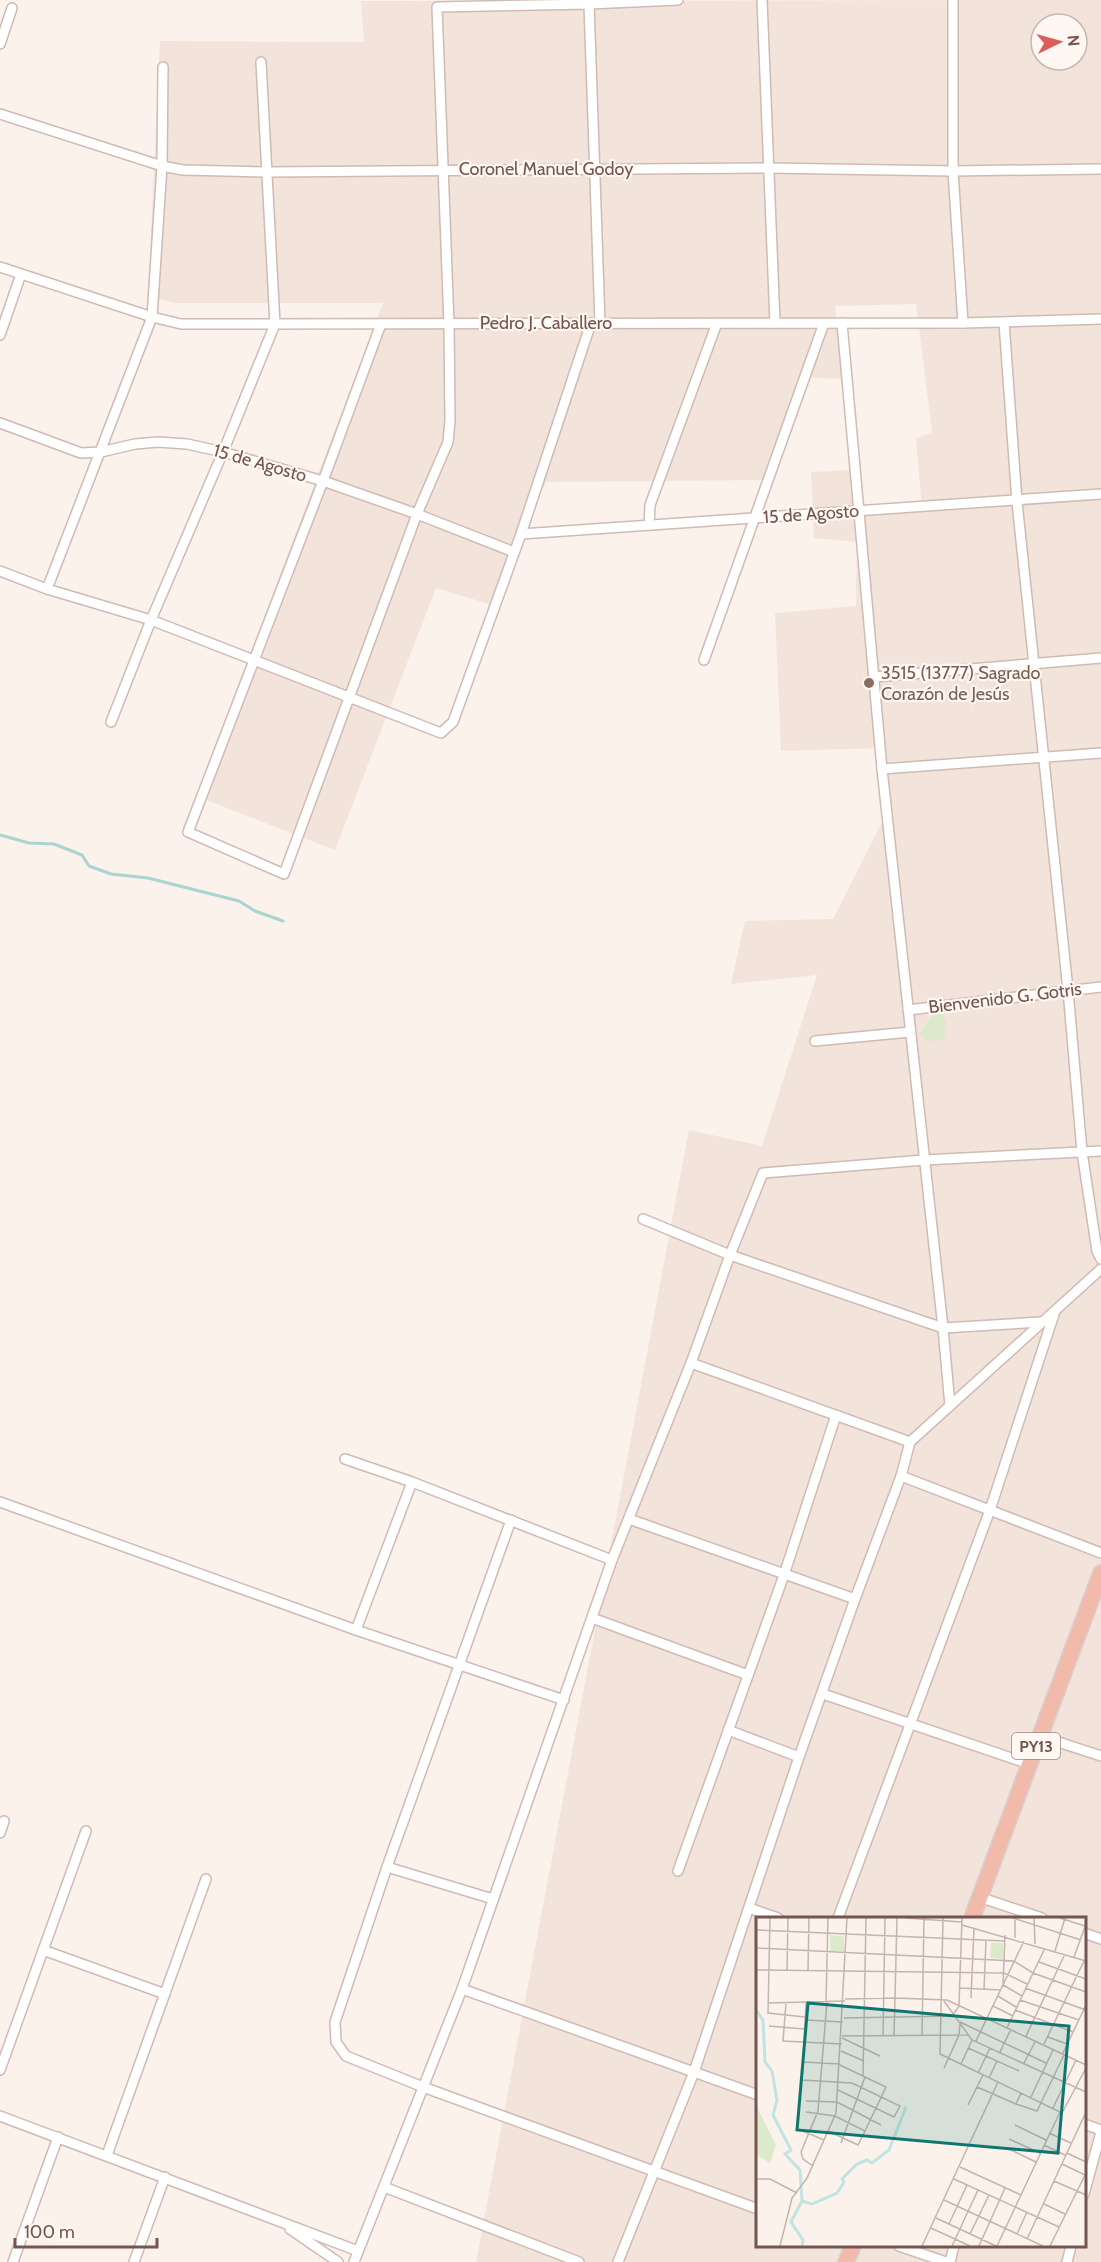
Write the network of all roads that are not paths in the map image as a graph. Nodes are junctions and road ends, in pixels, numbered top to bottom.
1 (678, 0) edge
2 (762, 0) edge
3 (953, 0) edge
4 (589, 4) junction
5 (12, 8) dead end
6 (0, 44) edge
7 (261, 62) dead end
8 (164, 67) dead end
9 (0, 114) edge
10 (162, 166) junction
11 (768, 168) junction
12 (595, 169) junction
13 (1101, 169) edge
14 (443, 170) junction
15 (953, 171) junction
16 (267, 172) junction
17 (0, 267) edge
18 (21, 274) junction
19 (152, 317) junction
20 (1101, 319) edge
21 (842, 322) junction
22 (963, 322) junction
23 (1004, 322) junction
24 (595, 323) junction
25 (717, 323) junction
26 (775, 323) junction
27 (824, 323) junction
28 (275, 324) junction
29 (381, 324) junction
30 (449, 324) junction
31 (0, 335) edge
32 (0, 423) edge
33 (101, 452) junction
34 (223, 452) junction
35 (323, 481) junction
36 (1101, 494) edge
37 (1017, 502) junction
38 (859, 511) junction
39 (417, 514) junction
40 (754, 518) junction
41 (649, 525) junction
42 (521, 534) junction
43 (514, 552) junction
44 (0, 571) edge
45 (47, 589) junction
46 (151, 620) junction
47 (1101, 658) edge
48 (704, 660) dead end
49 (255, 661) junction
50 (1033, 664) junction
51 (874, 677) junction
52 (349, 697) junction
53 (111, 722) dead end
54 (1101, 753) edge
55 (1043, 758) junction
56 (882, 770) junction
57 (1101, 987) edge
58 (1068, 990) junction
59 (908, 1010) junction
60 (910, 1032) junction
61 (815, 1041) dead end
62 (1101, 1151) edge
63 (1082, 1152) junction
64 (924, 1160) junction
65 (643, 1219) dead end
66 (730, 1255) junction
67 (1101, 1259) edge
68 (1101, 1269) edge
69 (1056, 1309) junction
70 (1041, 1322) junction
71 (944, 1328) junction
72 (691, 1363) junction
73 (950, 1406) junction
74 (836, 1415) junction
75 (910, 1442) junction
76 (345, 1459) dead end
77 (901, 1476) junction
78 (412, 1482) junction
79 (0, 1502) edge
80 (990, 1510) junction
81 (629, 1519) junction
82 (511, 1520) junction
83 (1101, 1553) edge
84 (612, 1560) junction
85 (1101, 1573) edge
86 (784, 1575) junction
87 (855, 1599) junction
88 (592, 1618) junction
89 (356, 1630) junction
90 (460, 1664) junction
91 (748, 1675) junction
92 (823, 1694) junction
93 (564, 1700) junction
94 (909, 1724) junction
95 (728, 1730) junction
96 (1040, 1736) junction
97 (1101, 1756) edge
98 (799, 1757) junction
99 (1029, 1764) junction
100 (4, 1821) dead end
101 (86, 1831) dead end
102 (0, 1833) edge
103 (387, 1868) junction
104 (678, 1871) dead end
105 (206, 1879) dead end
106 (980, 1897) junction
107 (493, 1899) junction
108 (749, 1908) junction
109 (775, 1917) edge
110 (838, 1917) edge
111 (972, 1917) edge
112 (1039, 1917) edge
113 (1086, 1934) edge
114 (1101, 1939) edge
115 (43, 1950) junction
116 (462, 1989) junction
117 (165, 1994) junction
118 (0, 2070) edge
119 (694, 2072) junction
120 (423, 2087) junction
121 (756, 2094) edge
122 (0, 2116) edge
123 (1086, 2125) edge
124 (1101, 2131) edge
125 (58, 2137) junction
126 (107, 2155) junction
127 (654, 2171) junction
128 (165, 2177) junction
129 (384, 2187) junction
130 (1086, 2187) edge
131 (756, 2208) edge
132 (278, 2220) junction
133 (853, 2247) edge
134 (902, 2247) edge
135 (954, 2247) edge
136 (1071, 2247) edge
137 (358, 2251) junction
138 (13, 2262) edge
139 (134, 2262) edge
140 (338, 2262) edge
141 (354, 2262) edge
142 (579, 2262) edge
143 (618, 2262) edge
144 (846, 2262) edge
145 (948, 2262) edge
146 (1067, 2262) edge

1 - 4 street
2 - 11 street
3 - 15 street
4 - 12 street
4 - 14 street
5 - 6 street
7 - 16 street
8 - 10 street
9 - 10 street, Coronel Manuel Godoy
10 - 16 street, Coronel Manuel Godoy
10 - 19 street
11 - 12 street, Coronel Manuel Godoy
11 - 15 street, Coronel Manuel Godoy
11 - 26 street
12 - 14 street, Coronel Manuel Godoy
12 - 24 street
13 - 15 street, Coronel Manuel Godoy
14 - 16 street, Coronel Manuel Godoy
14 - 30 street
15 - 22 street
16 - 28 street
17 - 18 street, Pedro J. Caballero
18 - 19 street, Pedro J. Caballero
18 - 31 street
19 - 28 street, Pedro J. Caballero
19 - 33 street
20 - 23 street, Pedro J. Caballero
21 - 22 street, Pedro J. Caballero
21 - 27 street, Pedro J. Caballero
21 - 38 street
22 - 23 street, Pedro J. Caballero
23 - 37 street
24 - 25 street, Pedro J. Caballero
24 - 30 street, Pedro J. Caballero
24 - 42 street
25 - 26 street, Pedro J. Caballero
25 - 41 street
26 - 27 street, Pedro J. Caballero
27 - 40 street
28 - 29 street, Pedro J. Caballero
28 - 34 street
29 - 30 street, Pedro J. Caballero
29 - 35 street
30 - 39 street
32 - 33 street, 15 de Agosto
33 - 34 street, 15 de Agosto
33 - 45 street
34 - 35 street, 15 de Agosto
34 - 46 street
35 - 39 street, 15 de Agosto
35 - 49 street
36 - 37 street, 15 de Agosto
37 - 38 street, 15 de Agosto
37 - 50 street
38 - 40 street, 15 de Agosto
38 - 51 street
39 - 43 street, 15 de Agosto
39 - 52 street
40 - 41 street, 15 de Agosto
40 - 48 street
41 - 42 street, 15 de Agosto
42 - 43 street
43 - 52 street
44 - 45 street
45 - 46 street
46 - 49 street
46 - 53 street
47 - 50 street
49 - 52 street
49 - 52 street
50 - 51 street
50 - 55 street
51 - 56 street
54 - 55 street
55 - 56 street
55 - 58 street
56 - 59 street
57 - 58 street, Bienvenido G. Gotris
58 - 59 street, Bienvenido G. Gotris
58 - 63 street
59 - 60 street
60 - 61 street
60 - 64 street
62 - 63 street
63 - 64 street
63 - 67 street
64 - 66 street
64 - 71 street
65 - 66 street
66 - 71 street
66 - 72 street
68 - 69 street
69 - 70 street
69 - 80 street
70 - 71 street
70 - 73 street
71 - 73 street
72 - 74 street
72 - 81 street
73 - 75 street
74 - 75 street
74 - 86 street
75 - 77 street
76 - 78 street
77 - 80 street
77 - 87 street
78 - 82 street
78 - 89 street
79 - 89 street
80 - 83 street
80 - 94 street
81 - 84 street
81 - 86 street
82 - 84 street
82 - 90 street
84 - 88 street
85 - 96 highway, PY13
86 - 87 street
86 - 91 street
87 - 92 street
88 - 91 street
88 - 93 street
89 - 90 street
90 - 93 street
90 - 103 street
91 - 95 street
92 - 94 street
92 - 98 street
93 - 107 street
94 - 99 street
94 - 110 street
95 - 98 street
95 - 104 street
96 - 97 street
96 - 99 highway, PY13
98 - 108 street
99 - 106 highway, PY13
100 - 102 street
101 - 115 street
103 - 107 street
103 - 120 street
105 - 117 street
106 - 111 highway, PY13
106 - 112 street
107 - 116 street
108 - 109 street
108 - 119 street
113 - 114 street
115 - 117 street
115 - 118 street
116 - 119 street
116 - 120 street
117 - 126 street
119 - 121 street
119 - 127 street
120 - 127 street
120 - 129 street
122 - 125 street
123 - 124 street
124 - 130 street
125 - 126 street
125 - 138 street
126 - 128 street
127 - 131 street
127 - 143 street
128 - 132 street
128 - 139 street
129 - 137 street
129 - 142 street
132 - 137 street
132 - 140 street
133 - 144 highway
134 - 145 street
135 - 145 street
136 - 146 street
137 - 141 street

